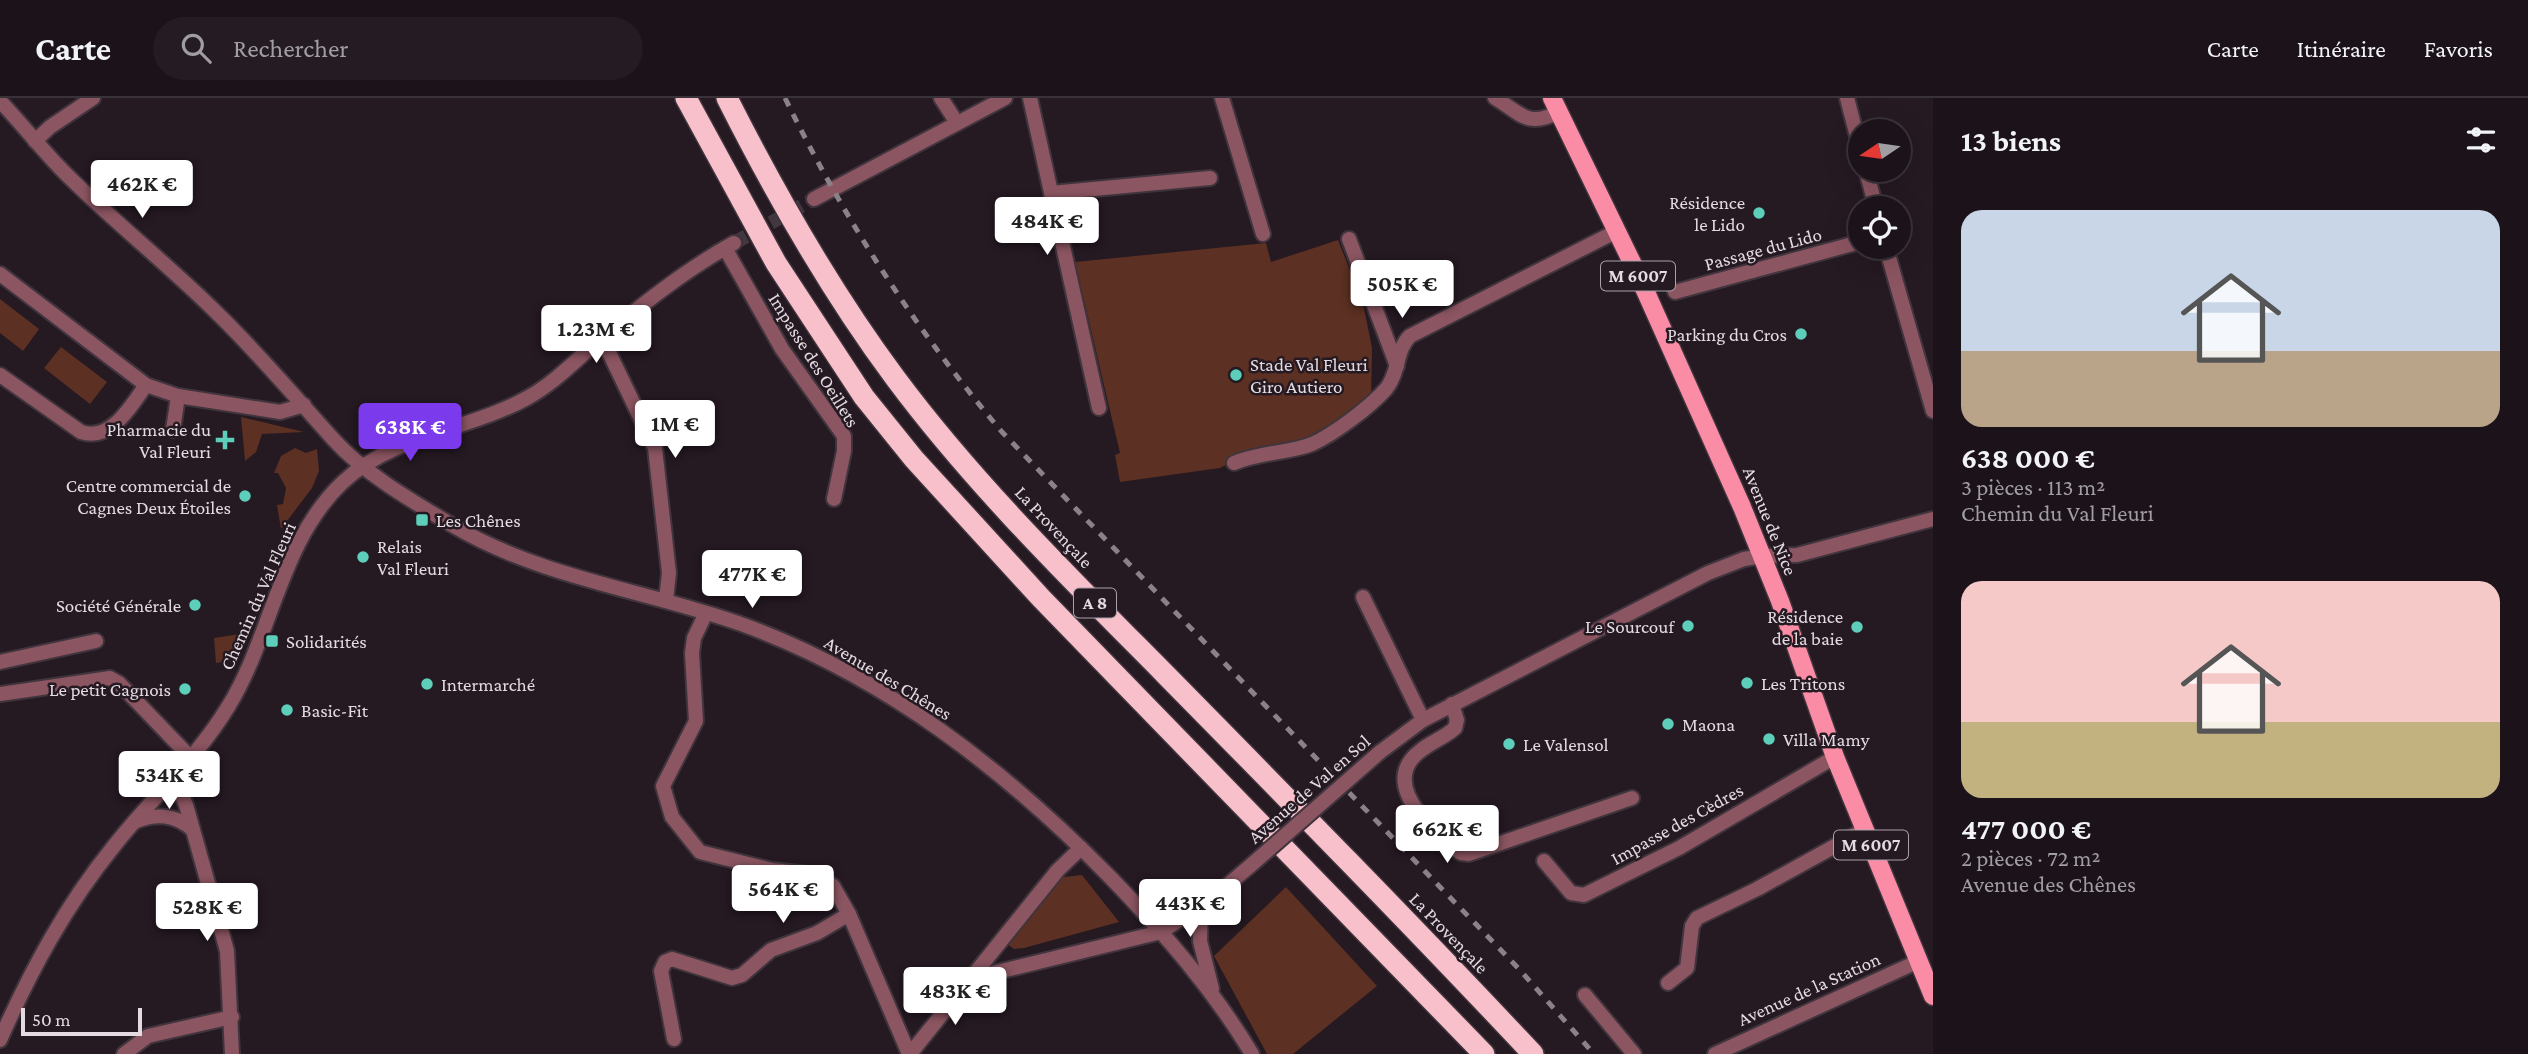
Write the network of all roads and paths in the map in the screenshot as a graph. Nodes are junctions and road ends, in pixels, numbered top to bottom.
1 (93, 98) edge
2 (686, 98) edge
3 (727, 98) edge
4 (941, 98) edge
5 (1005, 98) edge
6 (1030, 98) edge
7 (1222, 98) edge
8 (1495, 98) edge
9 (1847, 98) edge
10 (0, 101) edge
11 (1556, 105) edge
12 (1852, 119) edge
13 (957, 123) junction
14 (35, 141) junction
15 (1210, 178) dead end
16 (1051, 193) junction
17 (814, 199) tunnel mouth
18 (1617, 232) junction
19 (1263, 234) dead end
20 (1349, 239) dead end
21 (1848, 245) edge
22 (729, 246) joint
23 (1889, 259) edge
24 (0, 274) edge
25 (1675, 292) dead end
26 (602, 338) junction
27 (1398, 367) junction
28 (0, 375) edge
29 (146, 385) junction
30 (178, 396) junction
31 (304, 405) junction
32 (1099, 408) dead end
33 (1933, 411) edge
34 (173, 430) dead end
35 (1234, 463) dead end
36 (365, 466) junction
37 (834, 499) dead end
38 (1933, 519) edge
39 (1762, 556) junction
40 (1363, 597) dead end
41 (666, 600) junction
42 (706, 613) junction
43 (96, 641) dead end
44 (0, 662) edge
45 (0, 694) edge
46 (1452, 704) junction
47 (1423, 720) junction
48 (190, 757) junction
49 (1835, 757) junction
50 (174, 778) junction
51 (1632, 798) dead end
52 (134, 822) junction
53 (1864, 830) junction
54 (194, 831) junction
55 (1081, 848) junction
56 (1544, 861) dead end
57 (1201, 906) junction
58 (849, 914) junction
59 (1161, 932) junction
60 (1919, 961) junction
61 (972, 978) junction
62 (1668, 983) dead end
63 (1931, 988) edge
64 (1213, 994) junction
65 (1585, 995) dead end
66 (232, 1017) junction
67 (674, 1039) dead end
68 (0, 1040) edge
69 (124, 1054) edge
70 (232, 1054) edge
71 (910, 1054) edge
72 (1252, 1054) edge
73 (1484, 1054) edge
74 (1533, 1054) edge
75 (1634, 1054) edge
76 (1715, 1054) edge

1 - 14 street
2 - 73 highway, A 8
3 - 74 highway, La Provençale / A 8
4 - 13 street
5 - 13 street
6 - 16 street
7 - 19 street
8 - 11 street, Avenue de Nice
9 - 12 street
10 - 14 street, Avenue des Chênes
11 - 18 main road, Avenue de Nice / M 6007
13 - 17 street
14 - 31 street, Avenue des Chênes
15 - 16 street
16 - 32 street
18 - 27 street
18 - 39 main road, Avenue de Nice / M 6007
20 - 27 street
21 - 25 street, Passage du Lido
22 - 26 street, Chemin du Val Fleuri
22 - 37 street, Impasse des Oeillets
23 - 33 street
24 - 29 street
26 - 36 street, Chemin du Val Fleuri
26 - 41 street
27 - 35 street
28 - 29 street
29 - 30 street
30 - 31 street
30 - 34 street
31 - 36 street, Avenue des Chênes
36 - 41 street, Avenue des Chênes
36 - 48 street, Chemin du Val Fleuri
38 - 39 street, Avenue de Val en Sol
39 - 46 street, Avenue de Val en Sol
39 - 49 main road, Avenue de Nice / M 6007
40 - 47 street
41 - 42 street, Avenue des Chênes
42 - 55 street, Avenue des Chênes
42 - 58 street
43 - 44 street
45 - 48 street
46 - 47 street, Avenue de Val en Sol
46 - 51 street
47 - 57 street, Avenue de Val en Sol, bridge
48 - 50 street, Chemin du Val Fleuri
49 - 53 main road, Avenue de Nice / M 6007
49 - 56 street, Impasse des Cèdres
50 - 52 street, Chemin du Val Fleuri
50 - 54 street
52 - 54 street
52 - 68 street, Chemin du Val Fleuri
53 - 60 main road, Avenue de Nice / M 6007
53 - 62 street
54 - 66 street
55 - 59 street, Avenue des Chênes
55 - 61 street
57 - 59 street, Avenue de Val en Sol
57 - 64 street
58 - 67 street
58 - 71 street
59 - 61 street, Avenue de Val en Sol
59 - 64 street, Avenue des Chênes
60 - 63 main road, Avenue de Nice / M 6007
60 - 76 street, Avenue de la Station
61 - 71 street
64 - 72 street, Avenue des Chênes
65 - 75 street
66 - 69 street
66 - 70 street

